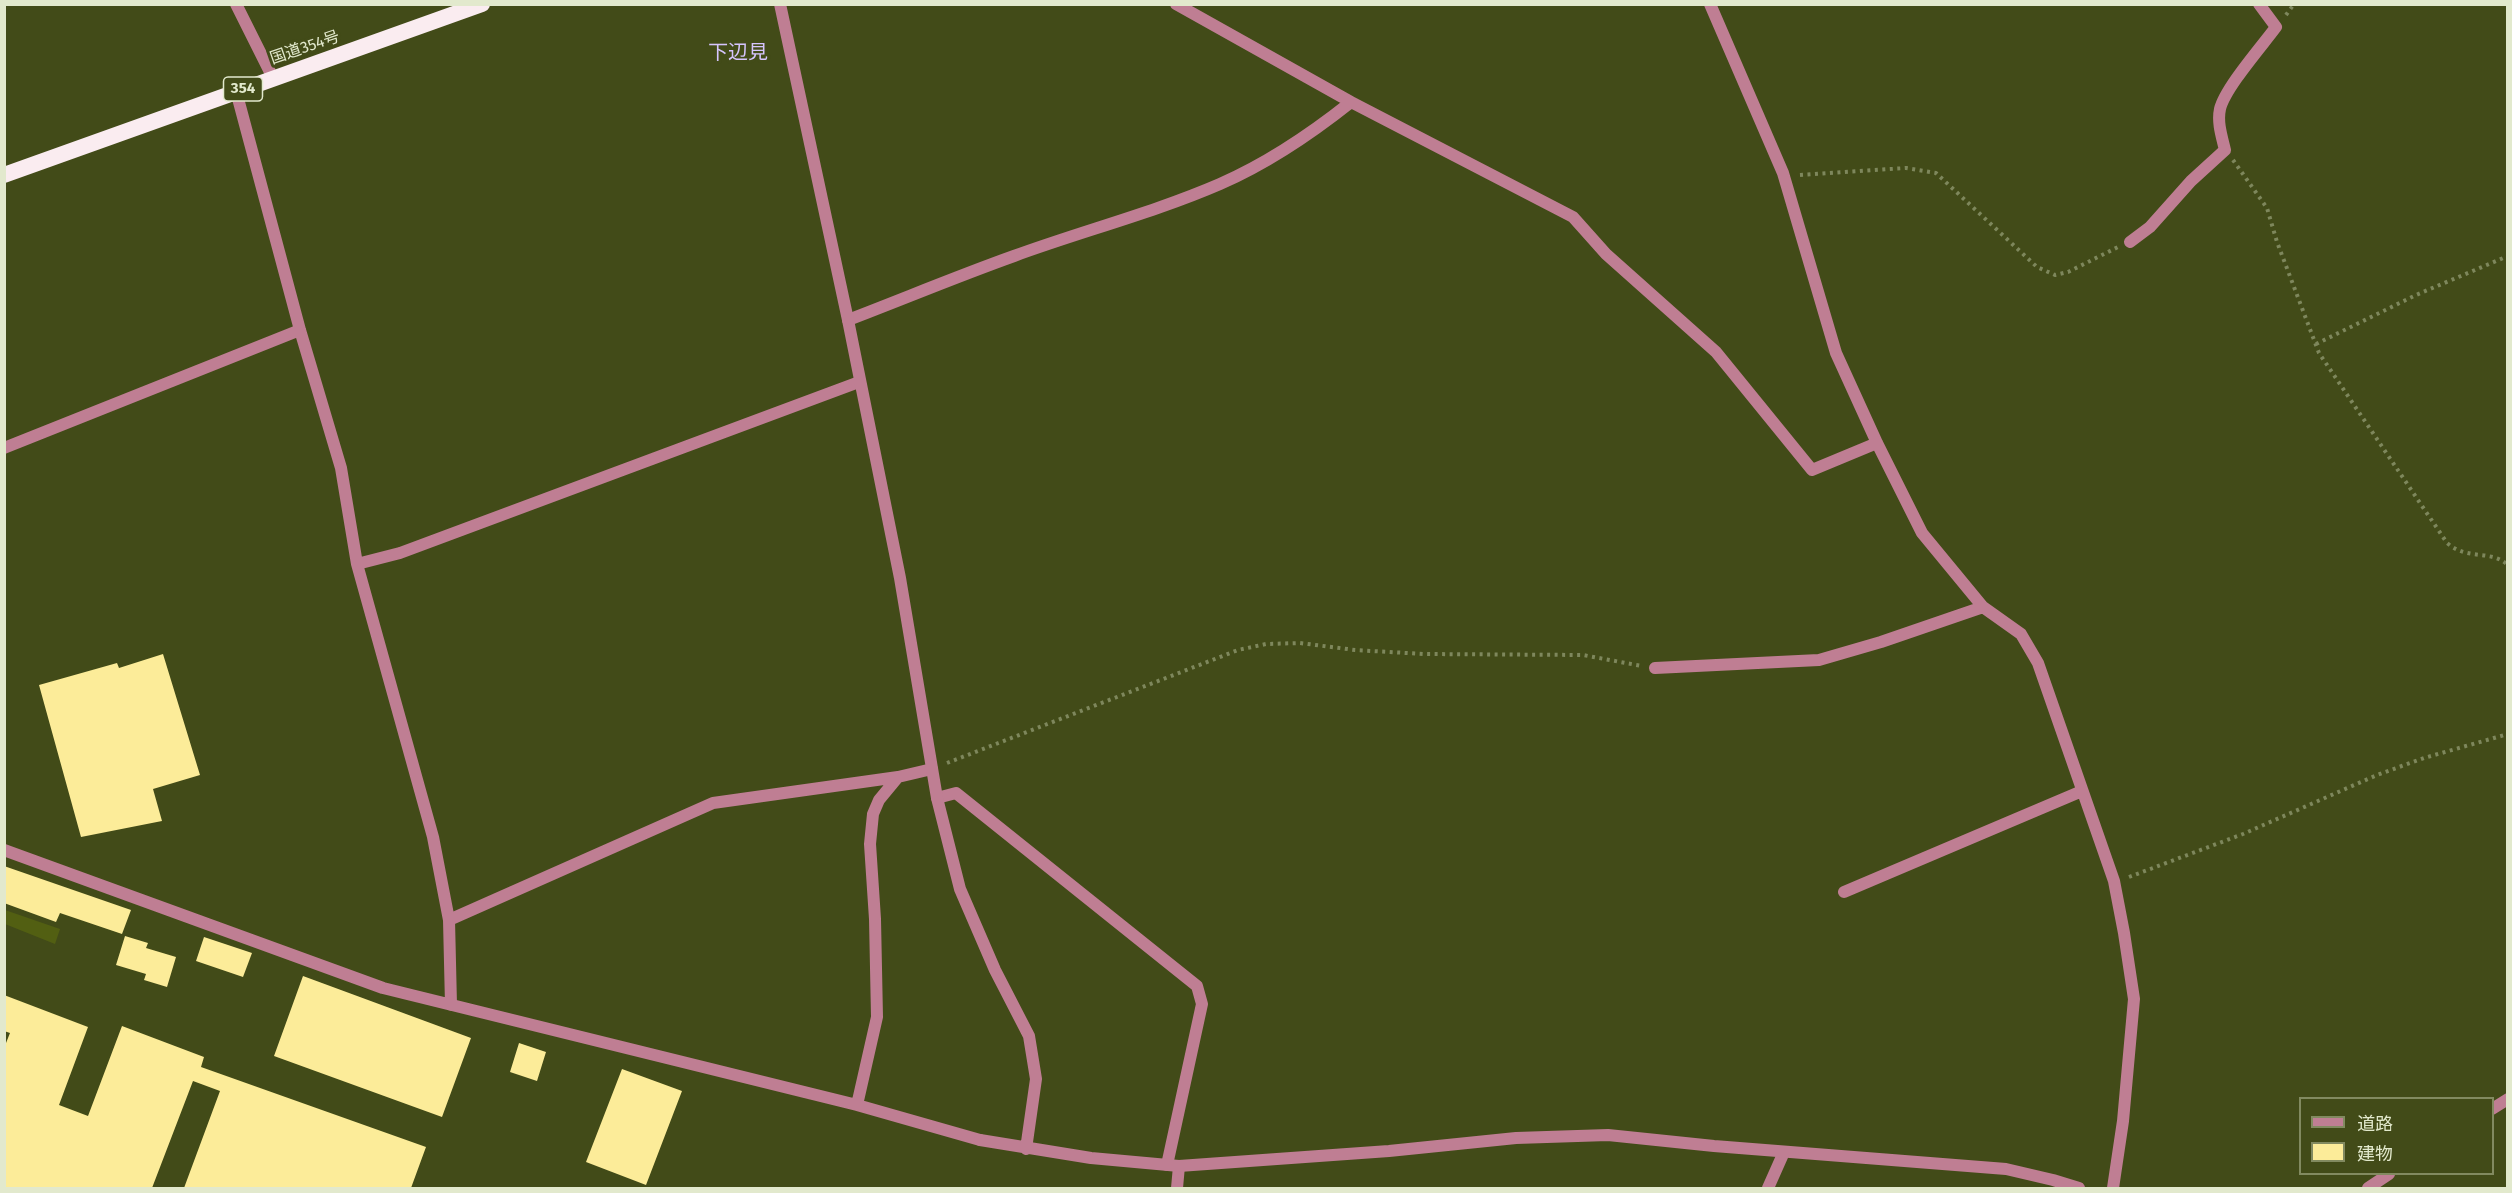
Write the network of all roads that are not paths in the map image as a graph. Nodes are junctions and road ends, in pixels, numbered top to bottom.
1 (236, 4) edge
2 (482, 4) edge
3 (780, 4) edge
4 (1176, 4) edge
5 (1710, 4) edge
6 (2259, 4) edge
7 (273, 78) junction
8 (236, 91) junction
9 (1351, 102) junction
10 (4, 175) edge
11 (2130, 242) road end
12 (848, 320) junction
13 (300, 330) junction
14 (859, 381) junction
15 (1877, 443) junction
16 (4, 448) edge
17 (357, 564) junction
18 (1983, 606) junction
19 (1655, 668) road end
20 (932, 769) junction
21 (898, 777) junction
22 (2082, 791) junction
23 (937, 798) junction
24 (4, 850) edge
25 (1844, 892) dead end
26 (449, 920) junction
27 (451, 1005) junction
28 (2508, 1099) edge
29 (857, 1105) junction
30 (2494, 1107) edge
31 (1026, 1149) junction
32 (1784, 1152) junction
33 (1173, 1165) junction
34 (2386, 1175) edge
35 (1177, 1188) edge
36 (1768, 1188) edge
37 (2079, 1188) edge
38 (2113, 1188) edge
39 (2368, 1188) edge

1 - 7 street
2 - 7 highway, 国道354号 / 354
3 - 12 street
4 - 9 street
5 - 15 street
6 - 11 street
7 - 8 highway, 国道354号 / 354
8 - 10 highway, 国道354号 / 354
8 - 13 street
9 - 12 street
9 - 15 street
12 - 14 street
13 - 16 street
13 - 17 street
14 - 17 street
14 - 20 street
15 - 18 street
17 - 26 street
18 - 19 street
18 - 22 street
20 - 21 street
20 - 23 street
21 - 26 street
21 - 29 street
22 - 25 street
22 - 38 street
23 - 31 street
23 - 33 street
24 - 27 street
26 - 27 street
27 - 29 street
28 - 30 street
29 - 31 street
31 - 33 street
32 - 33 street
32 - 36 street
32 - 37 street
33 - 35 street
34 - 39 street

